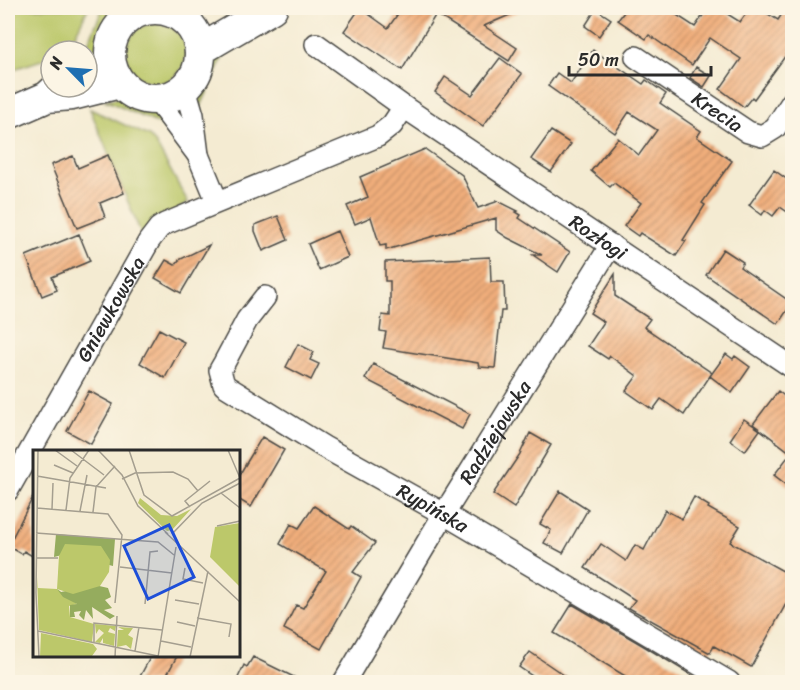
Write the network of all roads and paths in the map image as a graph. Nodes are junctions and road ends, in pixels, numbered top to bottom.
1 (259, 8) edge
2 (272, 8) edge
3 (139, 10) edge
4 (194, 37) junction
5 (316, 44) dead end
6 (636, 57) dead end
7 (106, 70) edge
8 (184, 88) junction
9 (39, 98) edge
10 (156, 99) junction
11 (792, 102) edge
12 (404, 107) junction
13 (8, 114) edge
14 (198, 155) junction
15 (217, 201) junction
16 (611, 245) junction
17 (265, 297) dead end
18 (792, 367) edge
19 (8, 490) edge
20 (444, 514) junction
21 (344, 682) edge
22 (729, 682) edge

1 - 4 street
2 - 4 street
3 - 4 street
3 - 7 street
4 - 8 street
5 - 12 street, Rozłogi
6 - 11 street, Krecia
7 - 10 street
8 - 10 street
8 - 14 street
9 - 13 street
10 - 14 street
12 - 15 street
12 - 16 street, Rozłogi
14 - 15 street
15 - 19 street, Gniewkowska
16 - 18 street, Rozłogi
16 - 20 street, Radziejowska
17 - 20 street, Rypińska
20 - 21 street, Radziejowska
20 - 22 street, Rypińska

